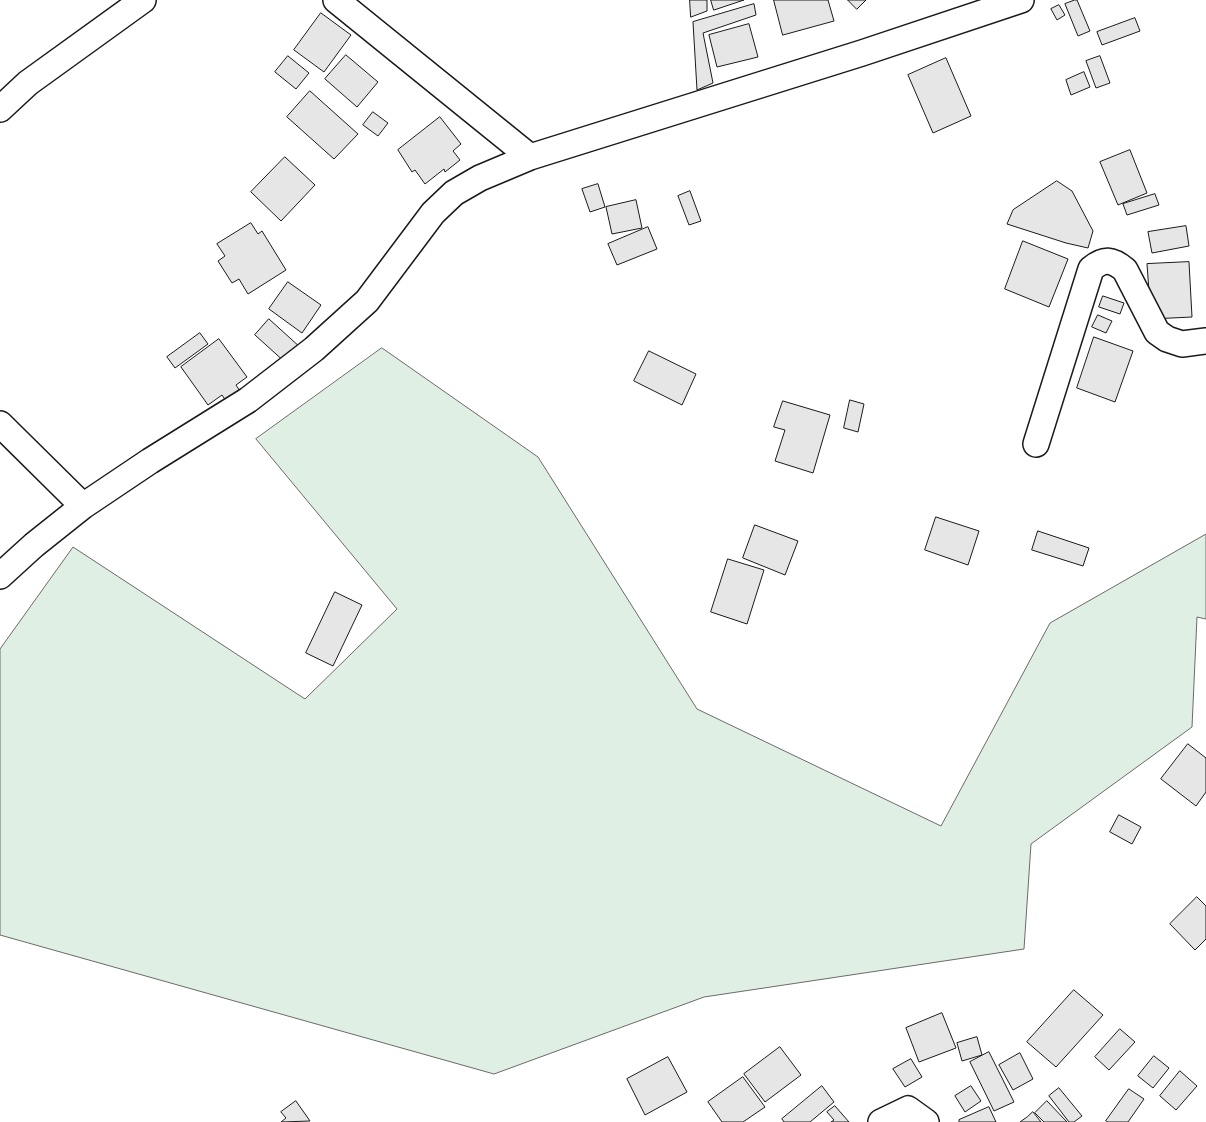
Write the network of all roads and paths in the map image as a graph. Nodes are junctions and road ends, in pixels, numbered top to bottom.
1 (143, 0) edge
2 (336, 0) edge
3 (1021, 0) edge
4 (0, 108) edge
5 (530, 157) junction
6 (1206, 341) edge
7 (0, 424) edge
8 (1036, 444) dead end
9 (83, 506) junction
10 (0, 576) edge
11 (881, 1122) edge
12 (926, 1122) edge

1 - 4 street
2 - 5 street
3 - 5 street
5 - 9 street
6 - 8 street
7 - 9 street
9 - 10 street
11 - 12 street

